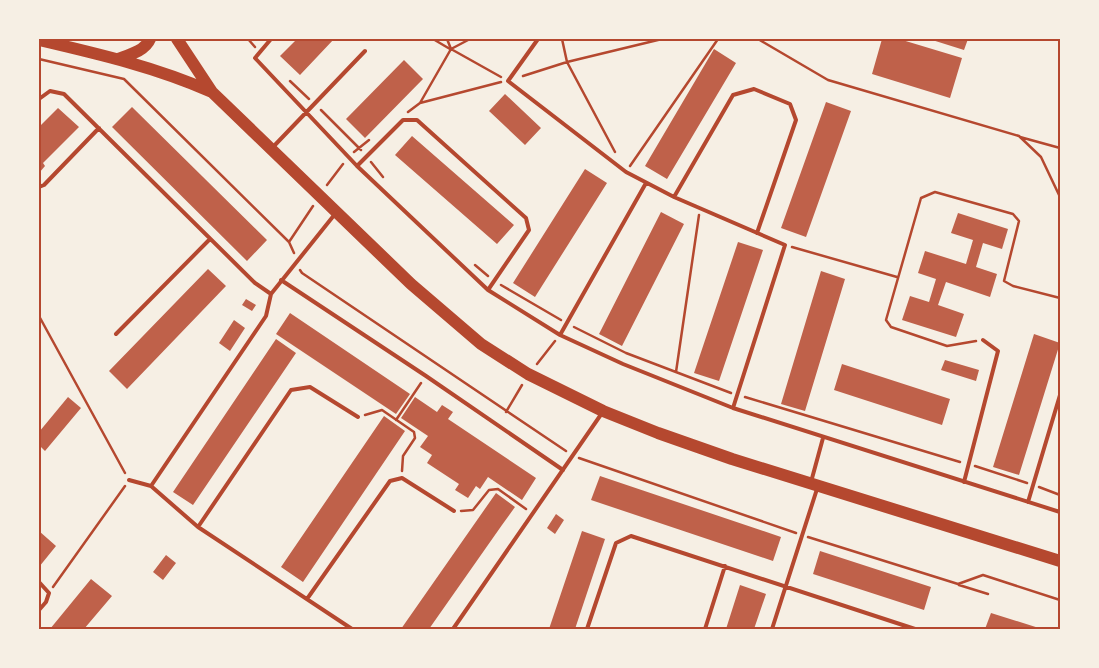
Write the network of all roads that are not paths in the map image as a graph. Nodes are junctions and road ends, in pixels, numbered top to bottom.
1 (150, 39) edge
2 (177, 39) edge
3 (271, 39) edge
4 (538, 39) edge
5 (39, 40) edge
6 (365, 51) dead end
7 (118, 59) junction
8 (212, 92) junction
9 (39, 99) edge
10 (305, 114) junction
11 (99, 128) junction
12 (272, 148) junction
13 (357, 166) junction
14 (646, 183) junction
15 (39, 187) edge
16 (674, 197) junction
17 (336, 212) junction
18 (757, 233) junction
19 (210, 239) junction
20 (281, 280) junction
21 (488, 290) junction
22 (271, 294) junction
23 (116, 334) dead end
24 (560, 335) junction
25 (982, 340) road end
26 (1060, 394) edge
27 (733, 408) junction
28 (603, 411) junction
29 (358, 417) road end
30 (823, 438) junction
31 (562, 470) junction
32 (129, 480) road end
33 (964, 482) junction
34 (814, 485) junction
35 (151, 486) junction
36 (1028, 502) junction
37 (454, 511) road end
38 (1060, 512) edge
39 (198, 527) junction
40 (1060, 561) edge
41 (725, 566) junction
42 (39, 582) edge
43 (786, 586) junction
44 (308, 599) junction
45 (39, 610) edge
46 (352, 629) edge
47 (452, 629) edge
48 (587, 629) edge
49 (705, 629) edge
50 (772, 629) edge
51 (916, 629) edge

1 - 7 main road
2 - 8 main road
3 - 10 lane
4 - 14 lane
5 - 7 main road
6 - 10 lane
7 - 8 main road
8 - 12 main road
9 - 11 lane
10 - 12 lane
10 - 13 lane
11 - 15 lane
11 - 19 lane
12 - 17 main road
13 - 21 lane
13 - 21 lane
14 - 16 lane
14 - 24 lane
16 - 18 lane
16 - 18 lane
17 - 20 lane
17 - 28 main road
18 - 27 lane
19 - 22 lane
19 - 23 lane
20 - 22 lane
20 - 31 lane
21 - 24 lane
22 - 35 lane
24 - 27 lane
25 - 33 lane
26 - 36 lane
27 - 30 lane
28 - 31 lane
28 - 34 main road
29 - 39 lane
30 - 33 lane
30 - 34 lane
31 - 47 lane
32 - 35 lane
33 - 36 lane
34 - 40 main road
34 - 43 lane
35 - 39 lane
36 - 38 lane
37 - 44 lane
39 - 44 lane
41 - 43 lane
41 - 48 lane
41 - 49 lane
42 - 45 lane
43 - 50 lane
43 - 51 lane
44 - 46 lane

